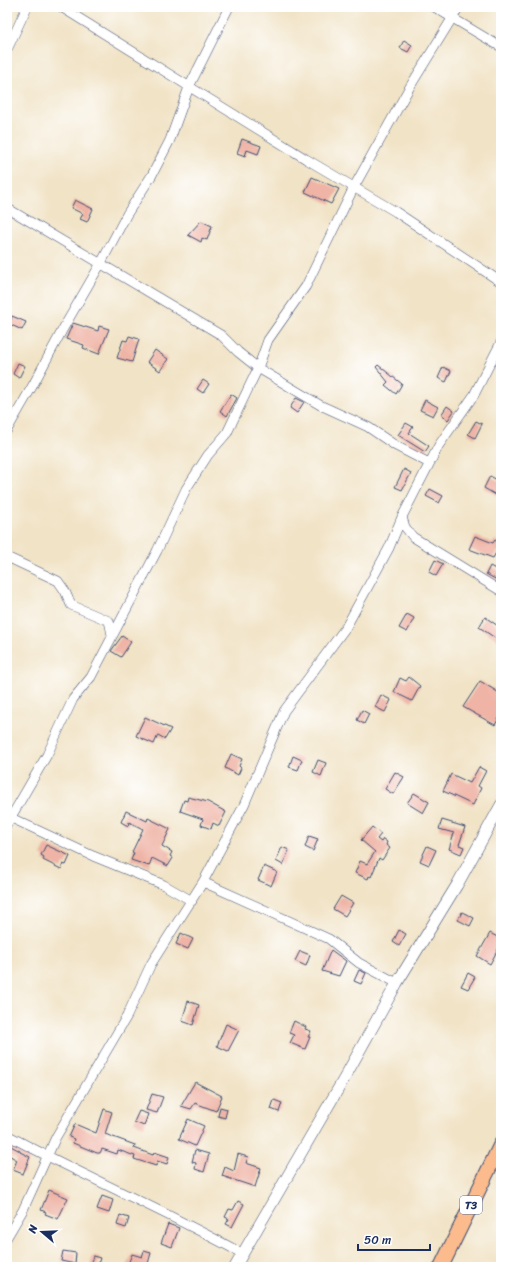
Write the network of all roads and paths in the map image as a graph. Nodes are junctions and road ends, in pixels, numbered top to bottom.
1 (27, 7) edge
2 (61, 7) edge
3 (229, 7) edge
4 (434, 7) edge
5 (459, 7) edge
6 (452, 17) junction
7 (501, 47) edge
8 (7, 50) edge
9 (189, 87) junction
10 (354, 188) junction
11 (7, 208) edge
12 (101, 263) junction
13 (501, 282) edge
14 (501, 342) edge
15 (258, 368) junction
16 (7, 430) edge
17 (429, 463) junction
18 (402, 517) junction
19 (7, 557) edge
20 (501, 591) edge
21 (112, 635) junction
22 (501, 805) edge
23 (8, 819) edge
24 (203, 882) junction
25 (192, 901) junction
26 (397, 983) junction
27 (7, 1135) edge
28 (501, 1144) edge
29 (47, 1156) junction
30 (7, 1237) edge
31 (243, 1254) junction
32 (235, 1267) edge
33 (442, 1267) edge

1 - 8 street
2 - 9 street
3 - 9 street
4 - 6 street
5 - 6 street
6 - 7 street
6 - 10 street
9 - 10 street
9 - 12 street
10 - 13 street
10 - 15 street
11 - 12 street
12 - 15 street
12 - 16 street
14 - 17 street
15 - 17 street
15 - 21 street
17 - 18 street
18 - 20 street
18 - 24 street
19 - 21 street
21 - 23 street
22 - 26 street
23 - 25 street
24 - 25 street
24 - 26 street
25 - 29 street
26 - 31 street
27 - 29 street
28 - 33 highway, T3
29 - 30 street
29 - 31 street
31 - 32 street

